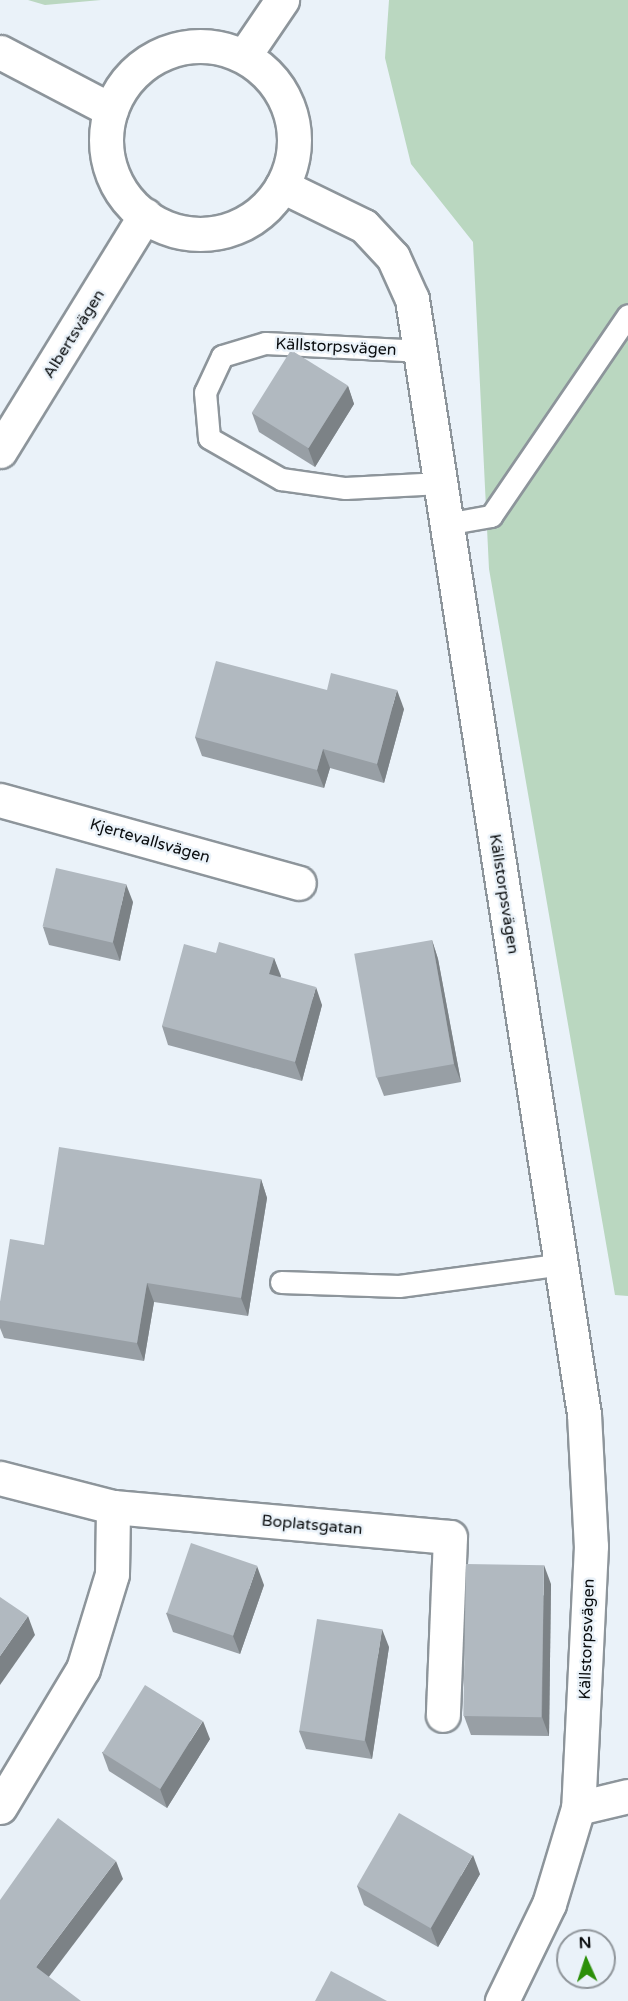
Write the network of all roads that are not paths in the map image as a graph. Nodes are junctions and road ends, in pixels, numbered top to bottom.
1 (282, 0) edge
2 (0, 52) edge
3 (244, 56) junction
4 (111, 110) junction
5 (282, 186) junction
6 (145, 215) junction
7 (628, 315) edge
8 (423, 351) junction
9 (0, 451) edge
10 (441, 483) junction
11 (446, 524) junction
12 (0, 800) edge
13 (299, 883) dead end
14 (562, 1264) junction
15 (281, 1282) dead end
16 (0, 1479) edge
17 (113, 1507) junction
18 (443, 1715) dead end
19 (628, 1796) edge
20 (0, 1807) edge
21 (578, 1808) junction
22 (502, 2001) edge

1 - 3 street
2 - 4 street
3 - 4 street
3 - 5 street
4 - 6 street
5 - 6 street
5 - 8 street, Källstorpsvägen
6 - 9 street, Albertsvägen
7 - 11 lane
8 - 10 street, Källstorpsvägen
8 - 10 lane, Källstorpsvägen
10 - 11 street, Källstorpsvägen
11 - 14 street, Källstorpsvägen
12 - 13 street, Kjertevallsvägen
14 - 15 lane
14 - 21 street, Källstorpsvägen
16 - 17 street, Boplatsgatan
17 - 18 street, Boplatsgatan
17 - 20 street
19 - 21 street
21 - 22 street, Källstorpsvägen

